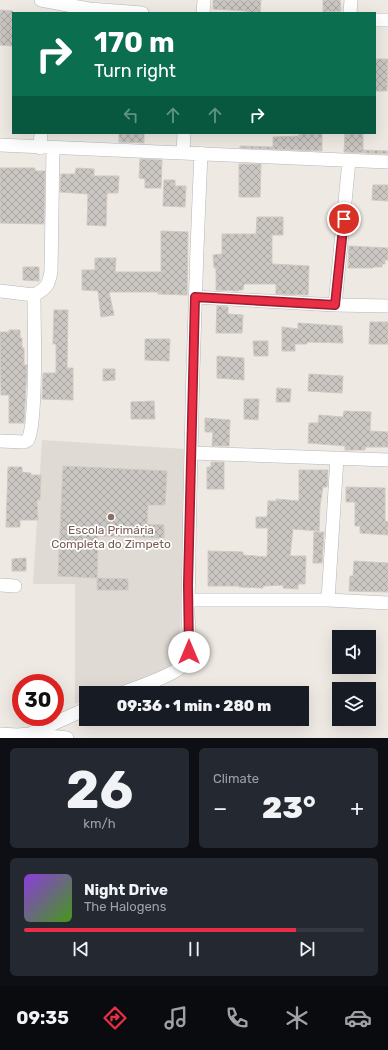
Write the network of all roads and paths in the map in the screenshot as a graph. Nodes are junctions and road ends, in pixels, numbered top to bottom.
1 (204, 0) edge
2 (350, 0) edge
3 (62, 2) edge
4 (45, 5) edge
5 (129, 12) edge
6 (203, 12) edge
7 (350, 12) edge
8 (376, 20) edge
9 (388, 20) edge
10 (41, 134) edge
11 (184, 134) edge
12 (0, 145) edge
13 (46, 148) junction
14 (183, 153) junction
15 (201, 153) junction
16 (349, 161) junction
17 (388, 162) edge
18 (0, 292) edge
19 (34, 295) junction
20 (195, 297) junction
21 (335, 305) junction
22 (388, 306) edge
23 (0, 442) edge
24 (191, 453) junction
25 (337, 458) junction
26 (388, 460) edge
27 (0, 585) edge
28 (15, 586) dead end
29 (188, 600) junction
30 (328, 600) junction
31 (388, 603) edge
32 (140, 686) edge
33 (79, 712) edge
34 (0, 734) edge
35 (21, 736) edge
36 (67, 738) edge

1 - 6 street
2 - 7 street
3 - 4 street
3 - 5 street
8 - 9 street
10 - 13 street
11 - 14 street
12 - 13 street
13 - 14 street
13 - 19 street
14 - 15 street
15 - 16 street
15 - 20 street
16 - 17 street
16 - 21 street
18 - 19 street
19 - 23 street
20 - 21 street
20 - 24 street
21 - 22 street
24 - 25 street
24 - 29 street
25 - 26 street
25 - 30 street
27 - 28 street
29 - 30 street
29 - 32 street
30 - 31 street
33 - 35 street
34 - 35 street
35 - 36 street

